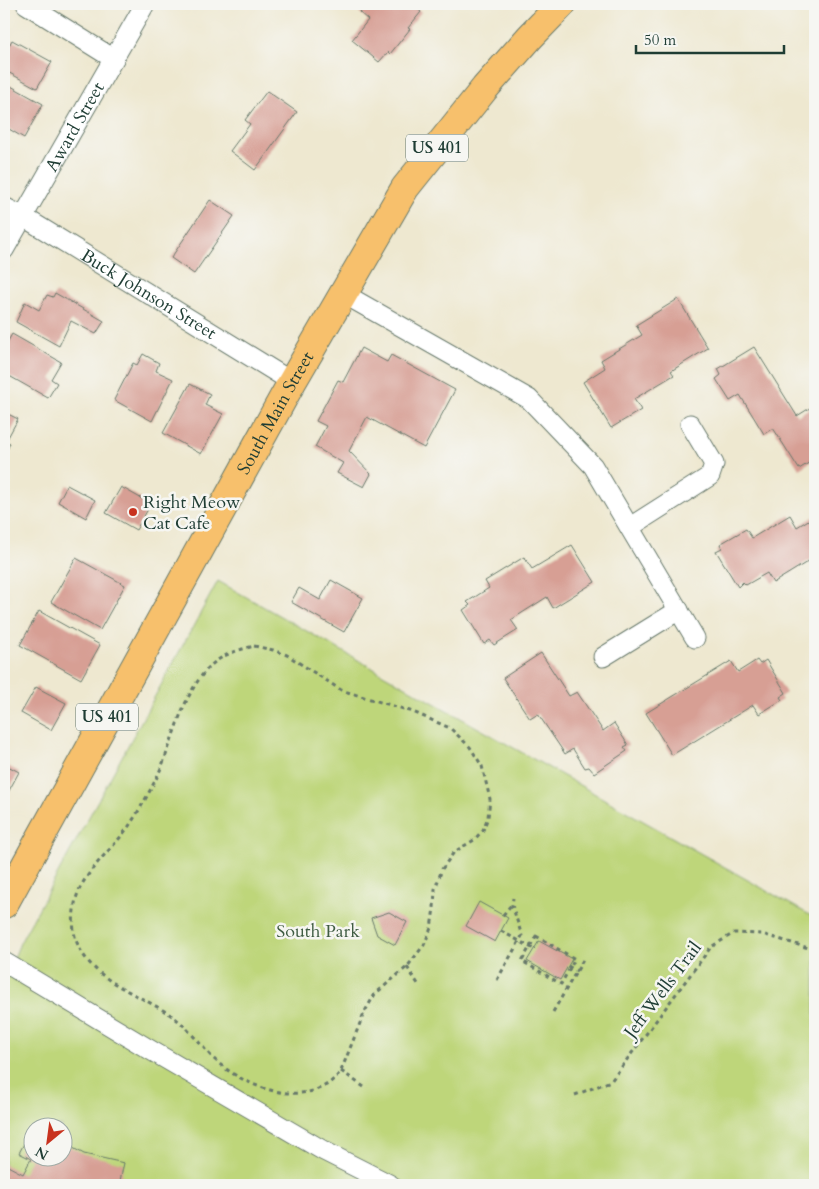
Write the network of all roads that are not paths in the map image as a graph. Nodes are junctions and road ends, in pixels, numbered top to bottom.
1 (26, 4) edge
2 (146, 4) edge
3 (562, 4) edge
4 (114, 59) junction
5 (4, 207) edge
6 (22, 216) junction
7 (4, 250) edge
8 (344, 294) junction
9 (292, 382) junction
10 (690, 424) dead end
11 (630, 527) junction
12 (679, 610) junction
13 (696, 638) dead end
14 (603, 657) dead end
15 (4, 904) edge
16 (4, 962) edge
17 (391, 1185) edge

1 - 4 street
2 - 4 street, Award Street
3 - 8 highway, South Main Street / US 401
4 - 6 street, Award Street
5 - 6 street, Buck Johnson Street
6 - 7 street, Award Street
6 - 9 street, Buck Johnson Street
8 - 9 highway, South Main Street / US 401
8 - 11 street
9 - 15 highway, South Main Street / US 401
10 - 11 street
11 - 12 street
12 - 13 street
12 - 14 street
16 - 17 street

